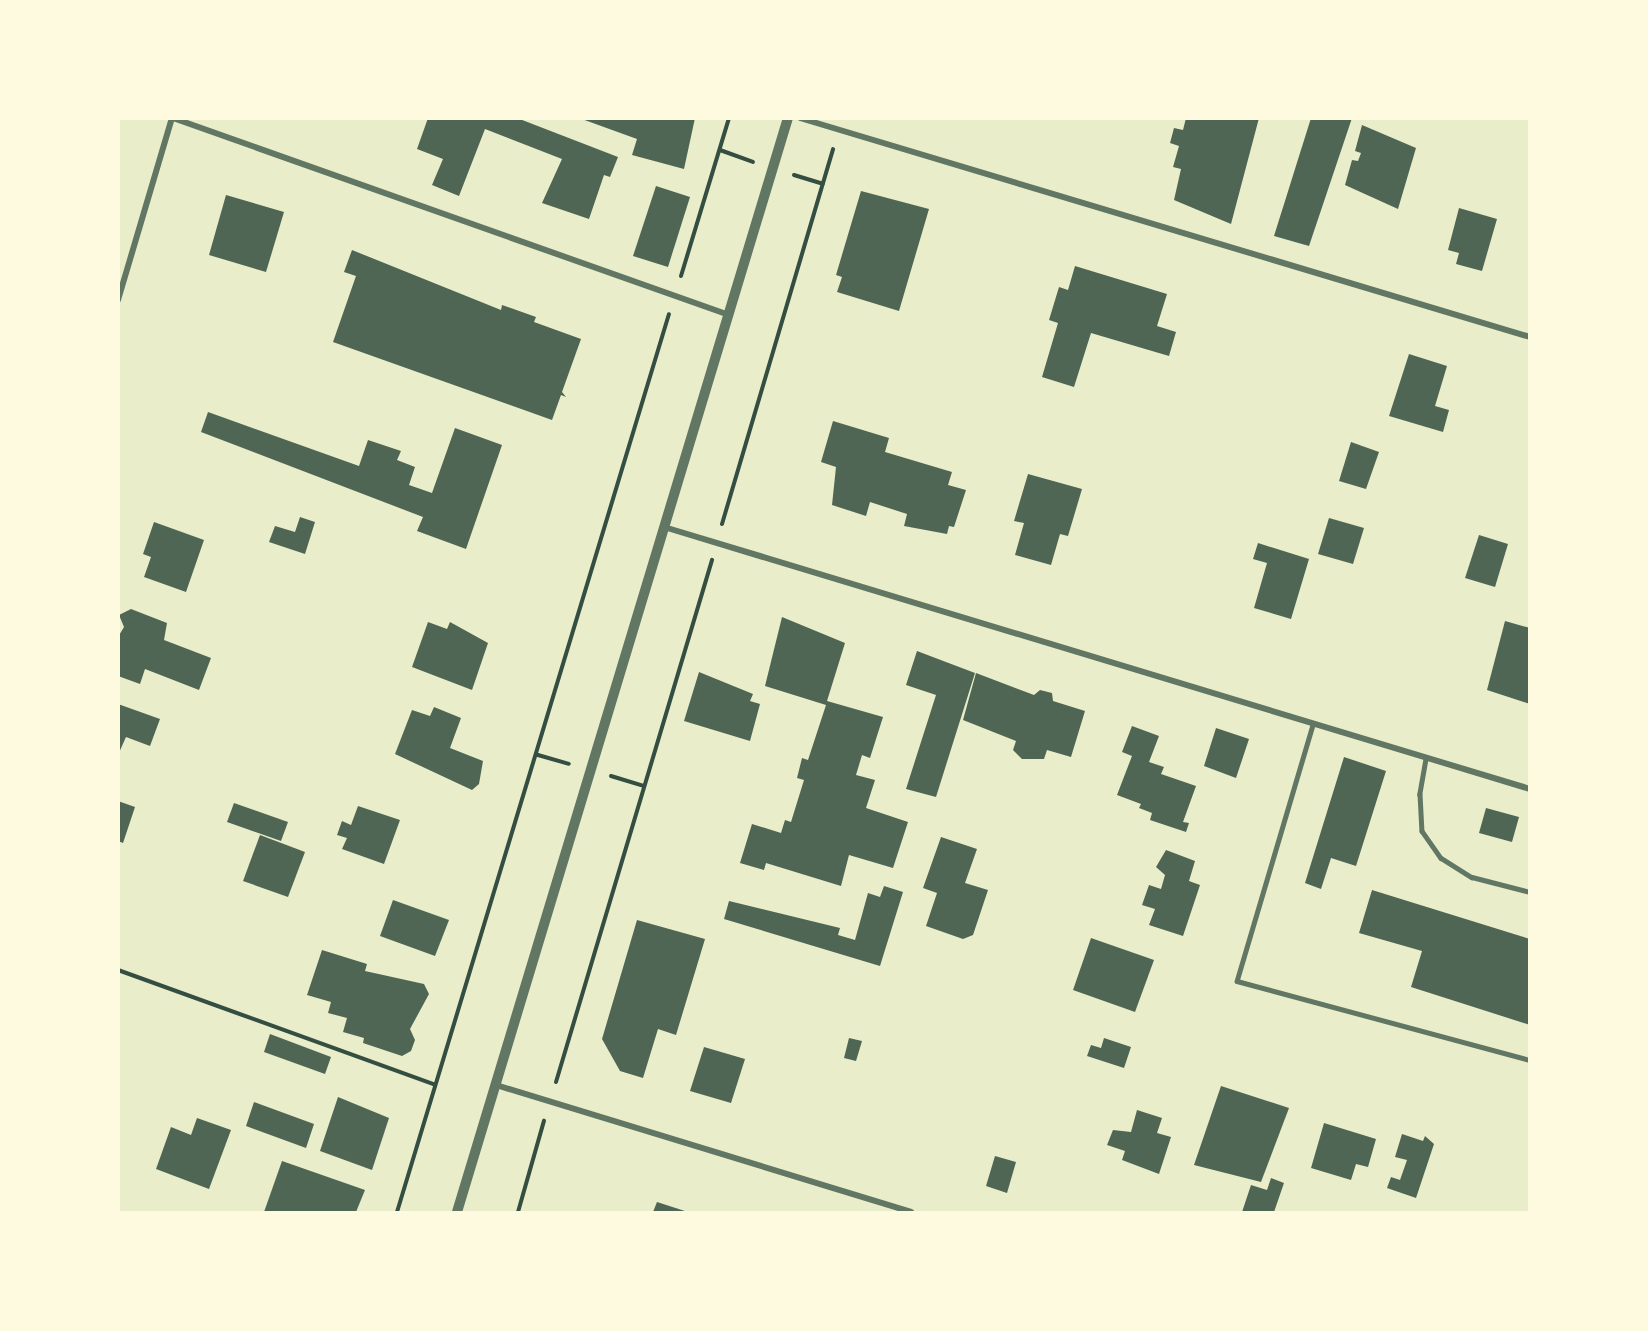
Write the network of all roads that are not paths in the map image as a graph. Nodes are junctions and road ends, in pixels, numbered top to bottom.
1 (172, 118) edge
2 (788, 118) edge
3 (800, 118) edge
4 (118, 300) edge
5 (729, 315) junction
6 (1530, 337) edge
7 (664, 527) junction
8 (1312, 725) junction
9 (1426, 759) junction
10 (1530, 789) edge
11 (1530, 892) edge
12 (1530, 1060) edge
13 (496, 1085) junction
14 (457, 1212) edge
15 (911, 1212) edge

1 - 4 street
1 - 5 street
2 - 5 street
3 - 6 street
5 - 7 street
7 - 8 street
7 - 13 street
8 - 9 street
8 - 12 lane
9 - 10 street
9 - 11 lane
13 - 14 street
13 - 15 street

